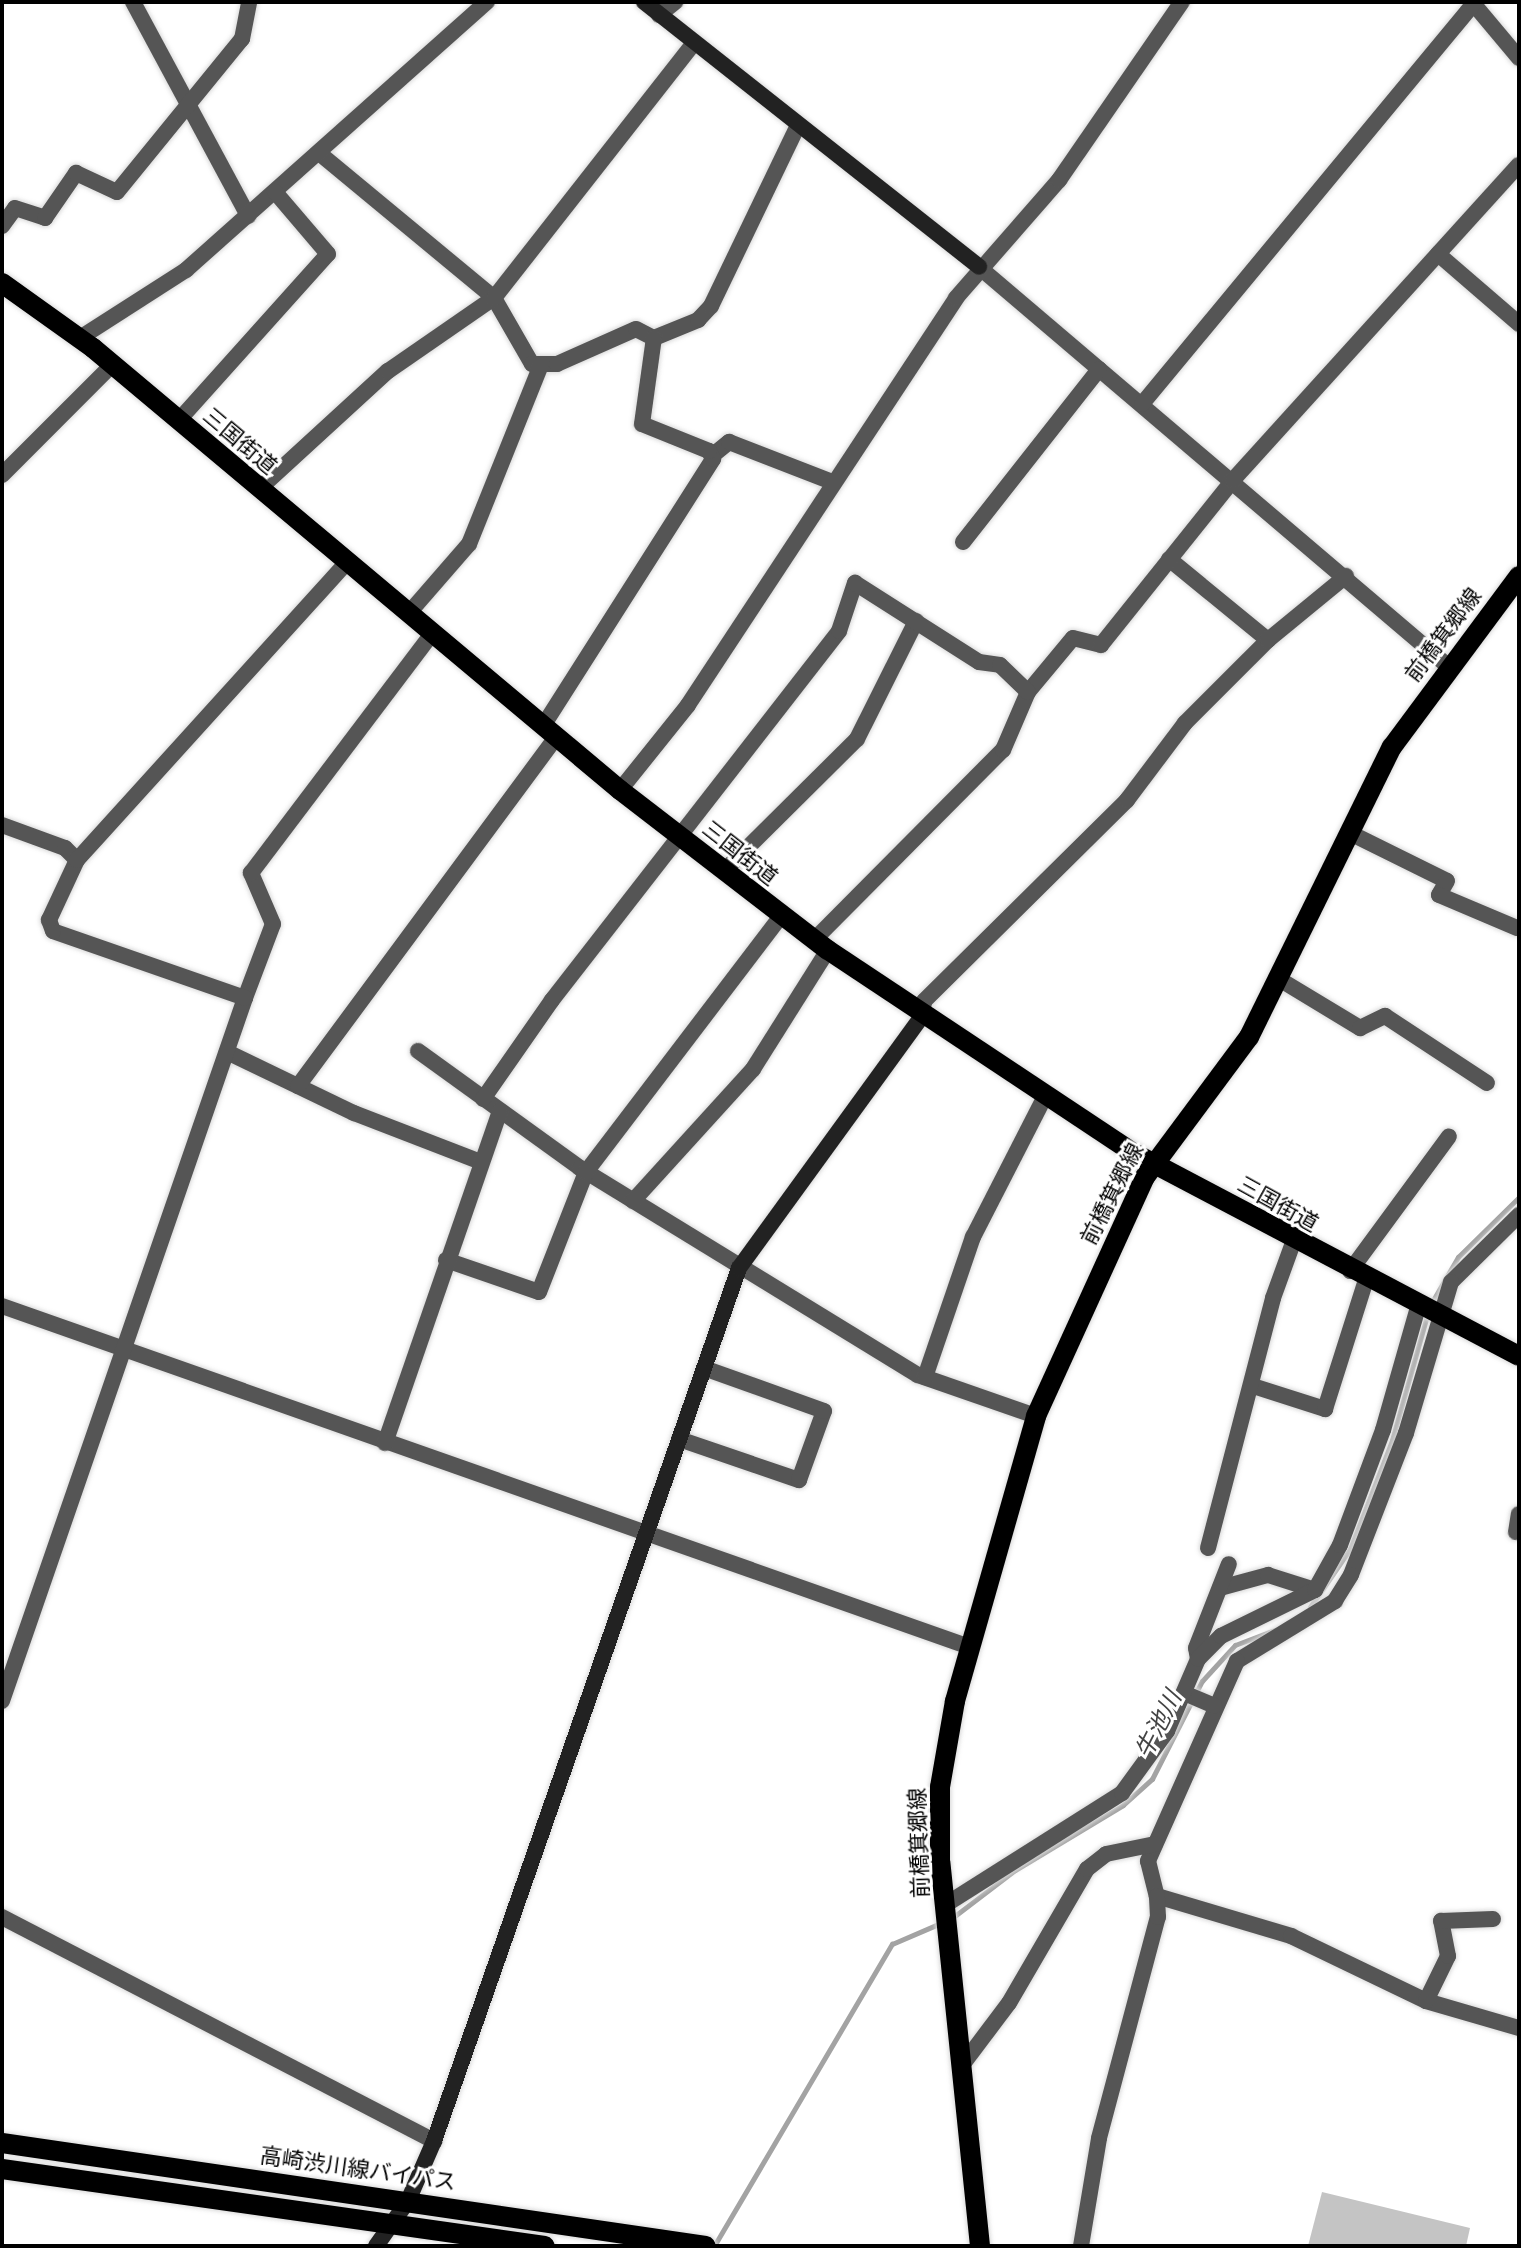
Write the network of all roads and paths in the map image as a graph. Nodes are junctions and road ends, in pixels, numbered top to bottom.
1 (133, 2) edge
2 (249, 2) edge
3 (487, 2) edge
4 (644, 2) edge
5 (675, 2) edge
6 (1182, 2) edge
7 (1473, 2) edge
8 (659, 15) junction
9 (694, 43) junction
10 (1519, 58) edge
11 (188, 106) junction
12 (798, 125) junction
13 (319, 153) junction
14 (1519, 165) edge
15 (275, 192) junction
16 (248, 216) junction
17 (2, 226) edge
18 (1438, 254) junction
19 (979, 267) junction
20 (2, 283) edge
21 (494, 298) junction
22 (1519, 324) edge
23 (80, 338) junction
24 (654, 338) junction
25 (112, 365) junction
26 (541, 365) junction
27 (1099, 369) junction
28 (1142, 404) junction
29 (179, 420) junction
30 (713, 455) junction
31 (2, 475) edge
32 (1233, 480) junction
33 (832, 482) junction
34 (259, 489) junction
35 (963, 542) dead end
36 (1169, 559) junction
37 (348, 561) junction
38 (1346, 576) junction
39 (1519, 576) edge
40 (409, 613) junction
41 (916, 621) junction
42 (433, 632) junction
43 (1268, 640) junction
44 (1449, 667) junction
45 (1028, 692) junction
46 (549, 732) junction
47 (620, 790) junction
48 (2, 825) edge
49 (1348, 832) junction
50 (679, 835) junction
51 (77, 860) junction
52 (724, 871) junction
53 (781, 916) junction
54 (1517, 928) dead end
55 (821, 945) junction
56 (1279, 979) junction
57 (245, 998) junction
58 (922, 1016) junction
59 (418, 1051) dead end
60 (227, 1052) junction
61 (1487, 1083) dead end
62 (298, 1086) junction
63 (1044, 1098) junction
64 (483, 1099) junction
65 (500, 1111) junction
66 (1449, 1136) dead end
67 (481, 1162) junction
68 (1153, 1164) junction
69 (586, 1172) junction
70 (633, 1201) junction
71 (1519, 1215) edge
72 (1294, 1240) junction
73 (446, 1260) junction
74 (739, 1268) junction
75 (1358, 1275) junction
76 (2, 1306) edge
77 (1429, 1312) junction
78 (123, 1349) junction
79 (1519, 1356) edge
80 (704, 1368) junction
81 (925, 1377) junction
82 (1253, 1386) junction
83 (1036, 1416) junction
84 (679, 1439) junction
85 (385, 1443) junction
86 (1519, 1514) edge
87 (1516, 1532) dead end
88 (646, 1534) junction
89 (1208, 1548) dead end
90 (1229, 1564) dead end
91 (1220, 1588) junction
92 (1315, 1590) junction
93 (970, 1647) junction
94 (1198, 1659) junction
95 (1184, 1693) junction
96 (2, 1701) edge
97 (1214, 1706) junction
98 (1155, 1844) junction
99 (1157, 1896) junction
100 (945, 1908) junction
101 (2, 1917) edge
102 (1493, 1919) dead end
103 (1426, 2001) junction
104 (1519, 2028) edge
105 (963, 2064) junction
106 (434, 2141) junction
107 (2, 2143) edge
108 (2, 2169) edge
109 (408, 2201) junction
110 (390, 2224) junction
111 (701, 2245) edge
112 (376, 2246) edge
113 (545, 2246) edge
114 (980, 2246) edge
115 (1081, 2246) edge

1 - 11 street
2 - 11 street
3 - 13 street
4 - 8 street
5 - 8 street
6 - 19 street
7 - 10 street
7 - 28 street
8 - 9 street
9 - 12 street
9 - 21 street
11 - 16 street
11 - 17 street
12 - 19 street
12 - 24 street
13 - 15 street
13 - 21 street
14 - 18 street
15 - 16 street
15 - 29 street
16 - 23 street
18 - 22 street
18 - 32 street
19 - 27 street
19 - 33 street
20 - 23 main road, 三国街道
21 - 26 street
21 - 34 street
23 - 25 main road, 三国街道
24 - 26 street
24 - 30 street
25 - 29 main road, 三国街道
25 - 31 street
26 - 40 street
27 - 28 street
27 - 35 street
28 - 32 street
29 - 34 main road, 三国街道
30 - 33 street
30 - 46 street
32 - 36 street
32 - 38 street
33 - 47 street
34 - 37 main road, 三国街道
36 - 43 street
36 - 45 street
37 - 40 main road, 三国街道
37 - 51 street
38 - 43 street
38 - 44 street
39 - 44 main road, 前橋箕郷線
40 - 42 main road, 三国街道
41 - 45 street
41 - 50 street
41 - 52 street
42 - 46 main road, 三国街道
42 - 57 street
43 - 58 street
44 - 49 main road, 前橋箕郷線
45 - 55 street
46 - 47 main road, 三国街道
46 - 62 street
47 - 50 main road, 三国街道
48 - 51 street
49 - 54 street
49 - 56 main road, 前橋箕郷線
50 - 52 main road, 三国街道
50 - 64 street
51 - 57 street
52 - 53 main road, 三国街道
53 - 55 main road, 三国街道
53 - 69 street
55 - 58 main road, 三国街道
55 - 70 street
56 - 61 street
56 - 68 main road, 前橋箕郷線
57 - 60 street
58 - 63 main road, 三国街道
58 - 74 street
59 - 64 street
60 - 62 street
60 - 78 street
62 - 67 street
63 - 68 main road, 三国街道
63 - 81 street
64 - 65 street
65 - 67 street
65 - 69 street
66 - 75 street
67 - 73 street
68 - 72 main road, 三国街道
68 - 83 main road, 前橋箕郷線
69 - 70 street
69 - 73 street
70 - 74 street
71 - 77 street
72 - 75 main road, 三国街道
72 - 82 street
73 - 85 street
74 - 80 street
74 - 81 street
75 - 77 main road, 三国街道
75 - 82 street
76 - 78 street
77 - 79 main road, 三国街道
77 - 92 street
77 - 97 street
78 - 85 street
78 - 96 street
80 - 84 street
80 - 84 street
81 - 83 street
82 - 89 street
83 - 93 main road, 前橋箕郷線
84 - 88 street
85 - 88 street
86 - 87 street
88 - 93 street
88 - 106 street
90 - 91 street
91 - 92 street
91 - 94 street
92 - 94 street
93 - 100 main road, 前橋箕郷線
94 - 95 street
95 - 97 street
95 - 100 street
97 - 98 street
98 - 99 street
98 - 105 street
99 - 103 street
99 - 115 street
100 - 105 main road, 前橋箕郷線
101 - 106 street
102 - 103 street
103 - 104 street
105 - 114 main road
106 - 109 street
107 - 109 main road, 高崎渋川線バイパス
108 - 110 main road
109 - 110 street
109 - 111 main road, 高崎渋川線バイパス
110 - 112 street
110 - 113 main road

